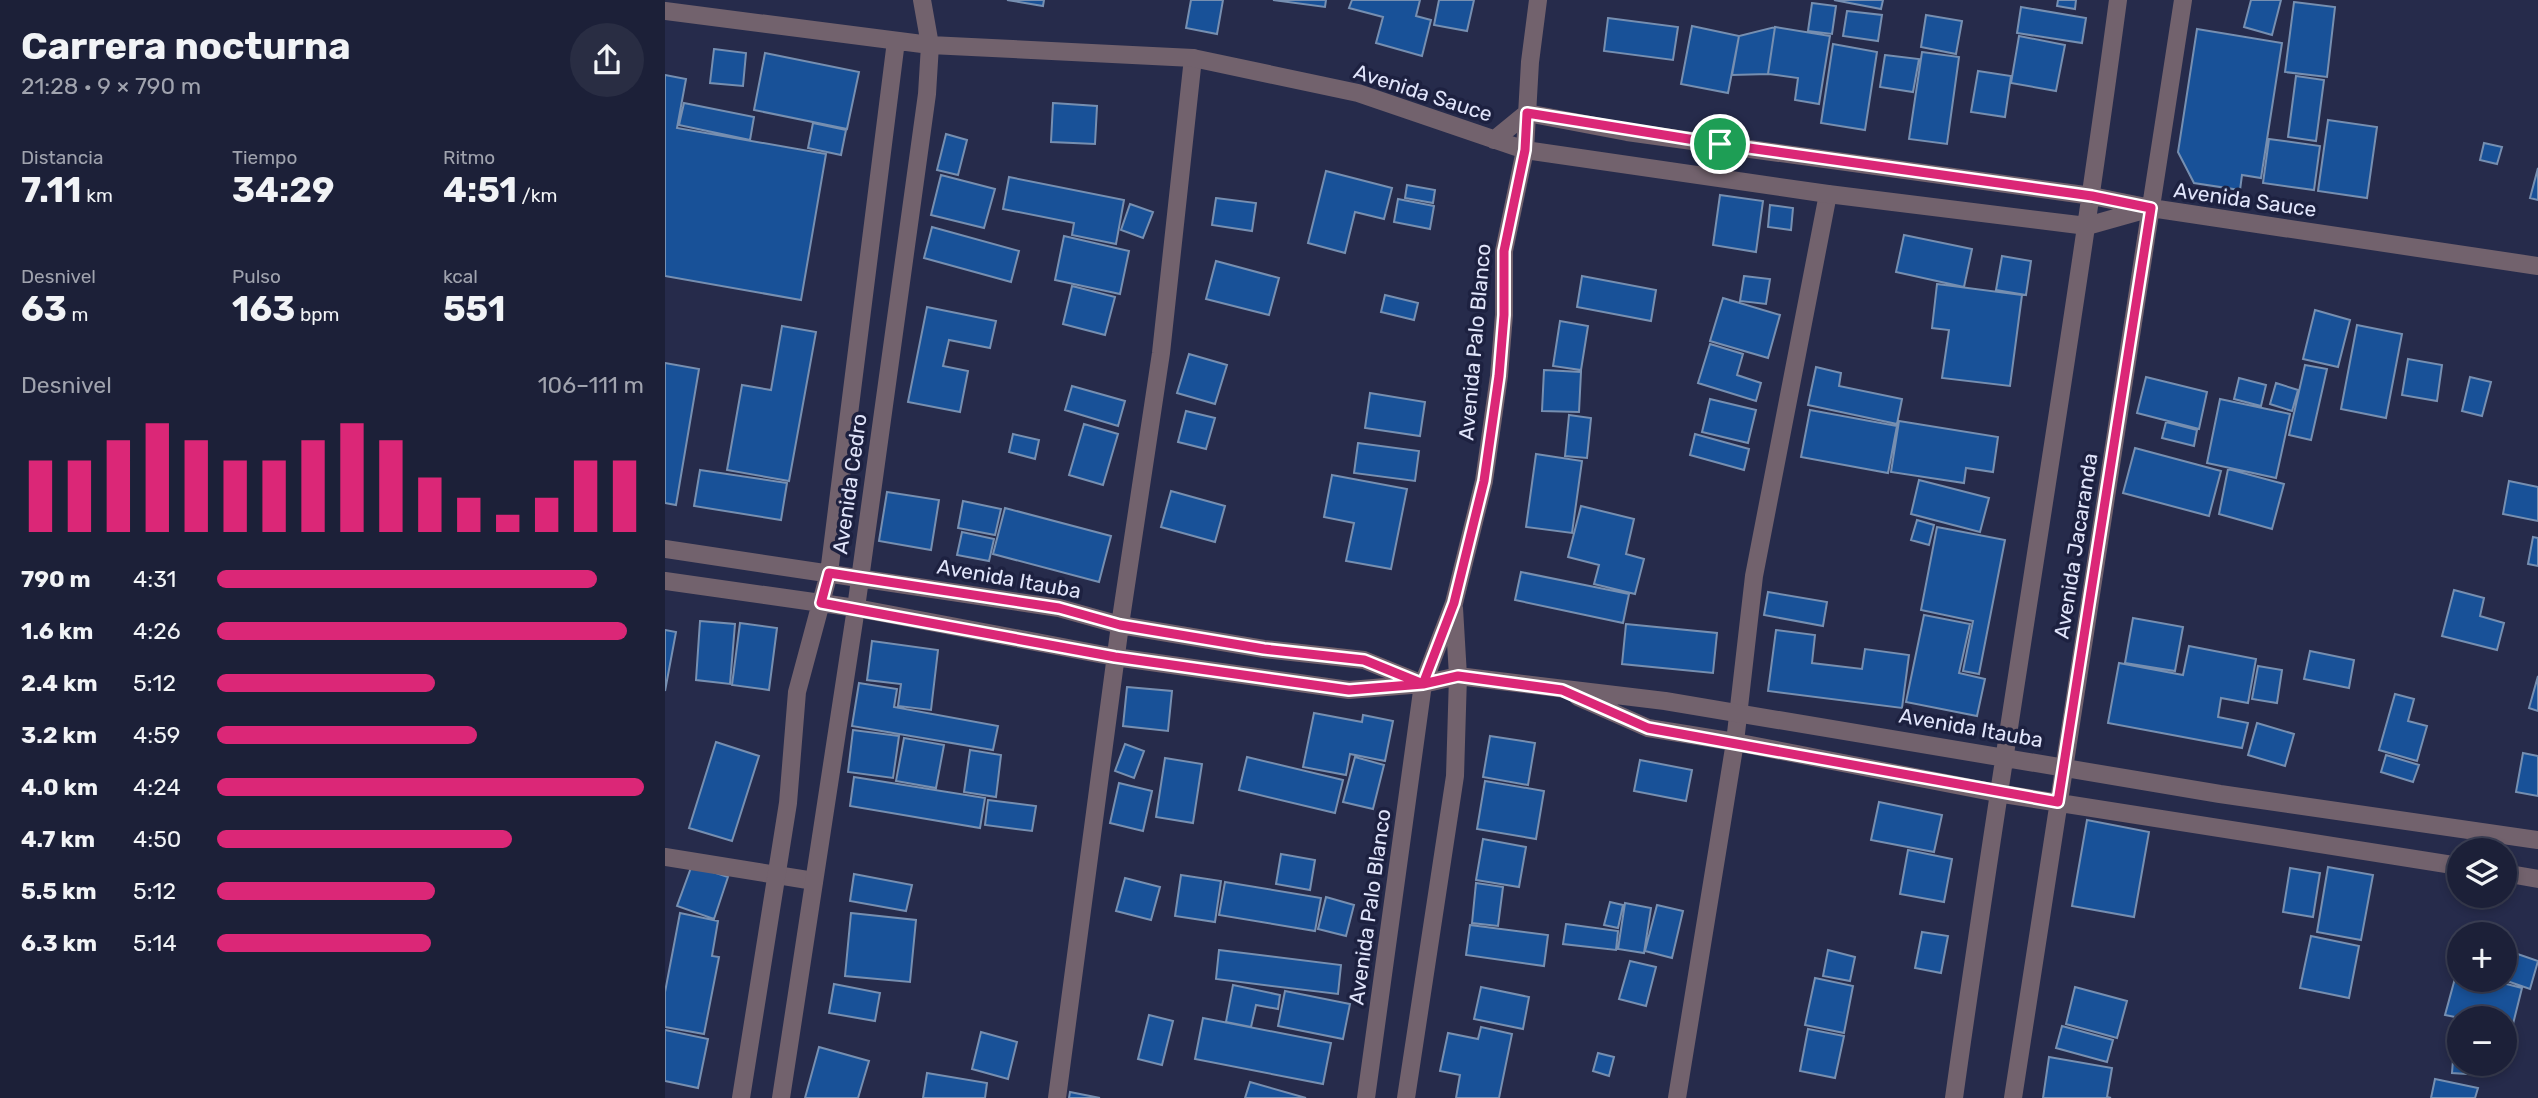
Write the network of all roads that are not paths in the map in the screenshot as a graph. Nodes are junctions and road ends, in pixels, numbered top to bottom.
1 (922, 0) edge
2 (1538, 0) edge
3 (2118, 0) edge
4 (2183, 0) edge
5 (665, 11) edge
6 (896, 41) junction
7 (930, 45) junction
8 (1193, 58) junction
9 (1527, 113) junction
10 (1494, 140) junction
11 (1525, 150) junction
12 (1828, 194) junction
13 (2092, 196) junction
14 (2151, 208) junction
15 (2087, 226) junction
16 (2538, 266) edge
17 (665, 549) edge
18 (829, 573) junction
19 (860, 576) junction
20 (665, 581) edge
21 (821, 603) junction
22 (1454, 603) junction
23 (856, 608) junction
24 (1120, 625) junction
25 (1115, 657) junction
26 (1458, 676) junction
27 (1423, 684) junction
28 (1562, 690) junction
29 (1738, 712) junction
30 (1735, 742) junction
31 (2004, 756) junction
32 (2066, 768) junction
33 (1997, 793) junction
34 (2058, 802) junction
35 (2538, 841) edge
36 (665, 857) edge
37 (2447, 864) edge
38 (776, 874) junction
39 (2517, 875) edge
40 (2538, 879) edge
41 (814, 881) junction
42 (741, 1098) edge
43 (781, 1098) edge
44 (1058, 1098) edge
45 (1366, 1098) edge
46 (1406, 1098) edge
47 (1677, 1098) edge
48 (1954, 1098) edge
49 (2013, 1098) edge

1 - 7 street, Avenida Cedro
2 - 9 street, Avenida Palo Blanco
3 - 13 street, Avenida Jacaranda
4 - 14 street, Avenida Jacaranda
5 - 6 street, Avenida Sauce
6 - 7 street, Avenida Sauce
6 - 18 street, Avenida Cedro
7 - 8 street, Avenida Sauce
7 - 19 street, Avenida Cedro
8 - 10 street, Avenida Sauce
8 - 24 street
9 - 10 street
9 - 11 street, Avenida Palo Blanco
9 - 13 street
10 - 11 street, Avenida Sauce
11 - 12 street, Avenida Sauce
11 - 22 street, Avenida Palo Blanco
12 - 15 street, Avenida Sauce
12 - 29 street
13 - 14 street
13 - 15 street, Avenida Jacaranda
14 - 15 street, Avenida Sauce
14 - 16 street, Avenida Sauce
14 - 32 street, Avenida Jacaranda
15 - 31 street, Avenida Jacaranda
17 - 18 street, Avenida Itauba
18 - 19 street, Avenida Itauba
18 - 21 street, Avenida Cedro
19 - 23 street, Avenida Cedro
19 - 24 street, Avenida Itauba
20 - 21 street, Avenida Itauba
21 - 23 street, Avenida Itauba
21 - 38 street, Avenida Cedro
22 - 26 street, Avenida Palo Blanco
22 - 27 street, Avenida Palo Blanco
23 - 25 street, Avenida Itauba
23 - 41 street, Avenida Cedro
24 - 25 street
24 - 27 street, Avenida Itauba
25 - 27 street, Avenida Itauba
25 - 44 street
26 - 27 street, Avenida Itauba
26 - 28 street, Avenida Itauba
26 - 46 street, Avenida Palo Blanco
27 - 45 street, Avenida Palo Blanco
28 - 29 street, Avenida Itauba
28 - 30 street, Avenida Itauba
29 - 30 street
29 - 31 street, Avenida Itauba
30 - 33 street, Avenida Itauba
30 - 47 street
31 - 32 street, Avenida Itauba
31 - 33 street, Avenida Jacaranda
32 - 34 street, Avenida Jacaranda
32 - 35 street, Avenida Itauba
33 - 34 street, Avenida Itauba
33 - 48 street, Avenida Jacaranda
34 - 37 street, Avenida Itauba
34 - 49 street, Avenida Jacaranda
36 - 38 street
38 - 41 street
38 - 42 street, Avenida Cedro
39 - 40 street
41 - 43 street, Avenida Cedro

